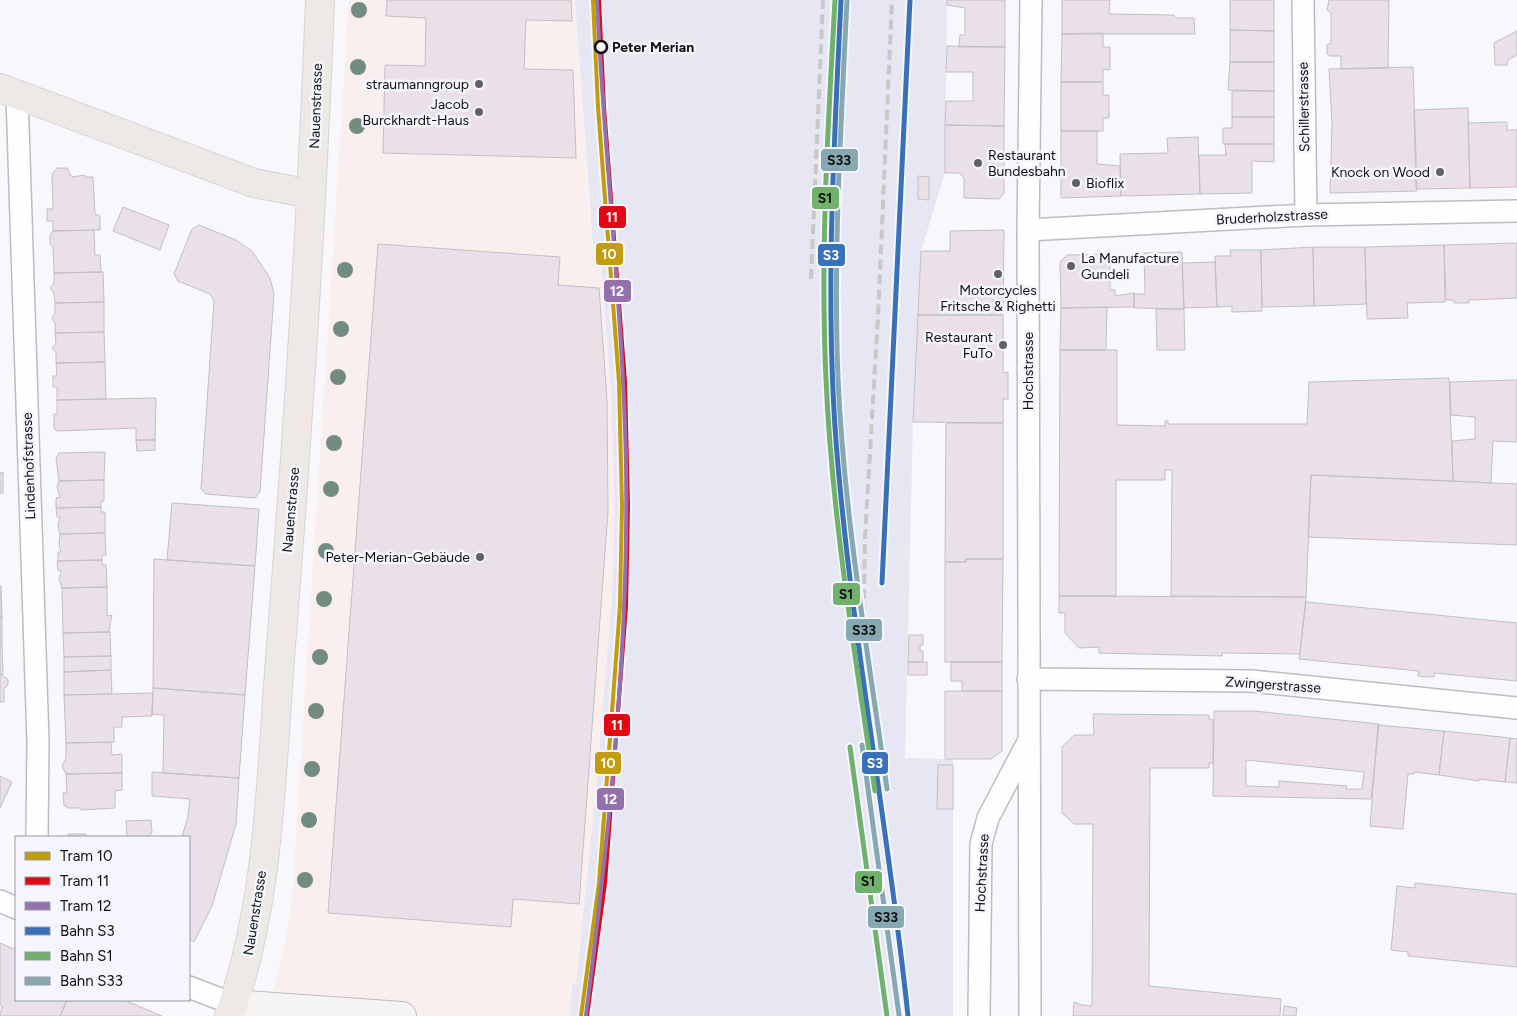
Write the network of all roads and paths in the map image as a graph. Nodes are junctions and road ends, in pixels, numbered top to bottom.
1 (320, 0) edge
2 (1031, 0) edge
3 (1303, 0) edge
4 (9, 92) edge
5 (311, 194) junction
6 (1517, 211) edge
7 (1306, 215) junction
8 (1028, 230) junction
9 (1028, 679) junction
10 (1517, 708) edge
11 (1028, 741) junction
12 (37, 836) edge
13 (0, 901) edge
14 (15, 908) edge
15 (190, 988) edge
16 (231, 1010) edge
17 (402, 1016) edge
18 (979, 1016) edge
19 (1030, 1016) edge

1 - 5 main road, Nauenstrasse
2 - 8 street, Hochstrasse
3 - 7 street, Schillerstrasse
4 - 5 main road, Lindenhofstrasse
4 - 12 street, Lindenhofstrasse
5 - 16 main road, Nauenstrasse
6 - 7 street, Bruderholzstrasse
7 - 8 street, Bruderholzstrasse
8 - 9 street, Hochstrasse
9 - 10 street, Zwingerstrasse
9 - 11 street, Hochstrasse
11 - 18 street, Hochstrasse
11 - 19 street, Hochstrasse
13 - 14 street
15 - 16 street
16 - 17 street

